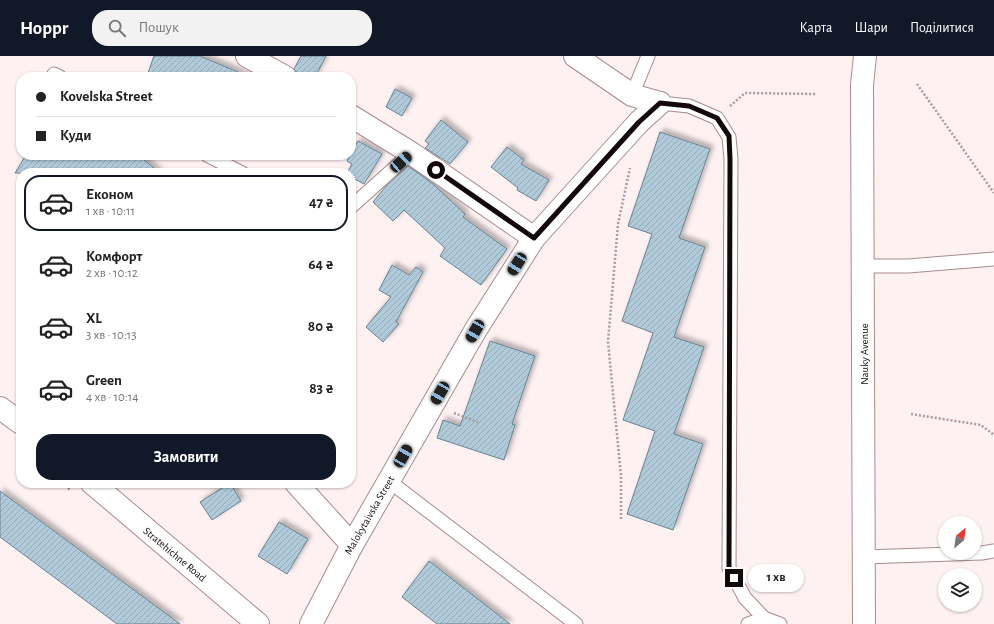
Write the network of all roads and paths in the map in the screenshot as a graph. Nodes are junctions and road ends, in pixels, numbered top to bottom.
1 (247, 56) edge
2 (575, 56) edge
3 (648, 56) edge
4 (853, 56) edge
5 (865, 56) edge
6 (276, 72) edge
7 (917, 84) dead end
8 (862, 85) junction
9 (745, 93) dead end
10 (816, 94) dead end
11 (632, 95) junction
12 (660, 103) junction
13 (356, 119) edge
14 (411, 153) junction
15 (217, 160) edge
16 (631, 162) dead end
17 (232, 168) edge
18 (994, 193) edge
19 (356, 202) edge
20 (534, 238) junction
21 (994, 259) edge
22 (863, 266) junction
23 (0, 408) edge
24 (911, 414) dead end
25 (16, 419) edge
26 (994, 435) edge
27 (389, 481) junction
28 (98, 488) edge
29 (301, 488) edge
30 (621, 519) dead end
31 (352, 545) junction
32 (994, 551) edge
33 (864, 557) junction
34 (764, 618) junction
35 (258, 624) edge
36 (311, 624) edge
37 (576, 624) edge
38 (748, 624) edge
39 (780, 624) edge
40 (864, 624) edge

1 - 6 street
2 - 11 street
3 - 11 lane
4 - 8 street, Nauky Avenue
5 - 8 street, Nauky Avenue
7 - 18 path
8 - 22 street, Nauky Avenue
9 - 10 path
11 - 12 street
12 - 20 street, Malokytaivska Street
12 - 34 lane
13 - 14 street
14 - 19 lane
14 - 20 street
15 - 17 lane
16 - 30 path
20 - 27 street, Malokytaivska Street
21 - 22 lane
22 - 33 street, Nauky Avenue
23 - 25 street
24 - 26 path
27 - 31 street, Malokytaivska Street
27 - 37 lane
28 - 35 street, Stratehichne Road
29 - 31 street
31 - 36 street, Malokytaivska Street
32 - 33 lane
33 - 40 street, Nauky Avenue
34 - 38 lane
34 - 39 lane

